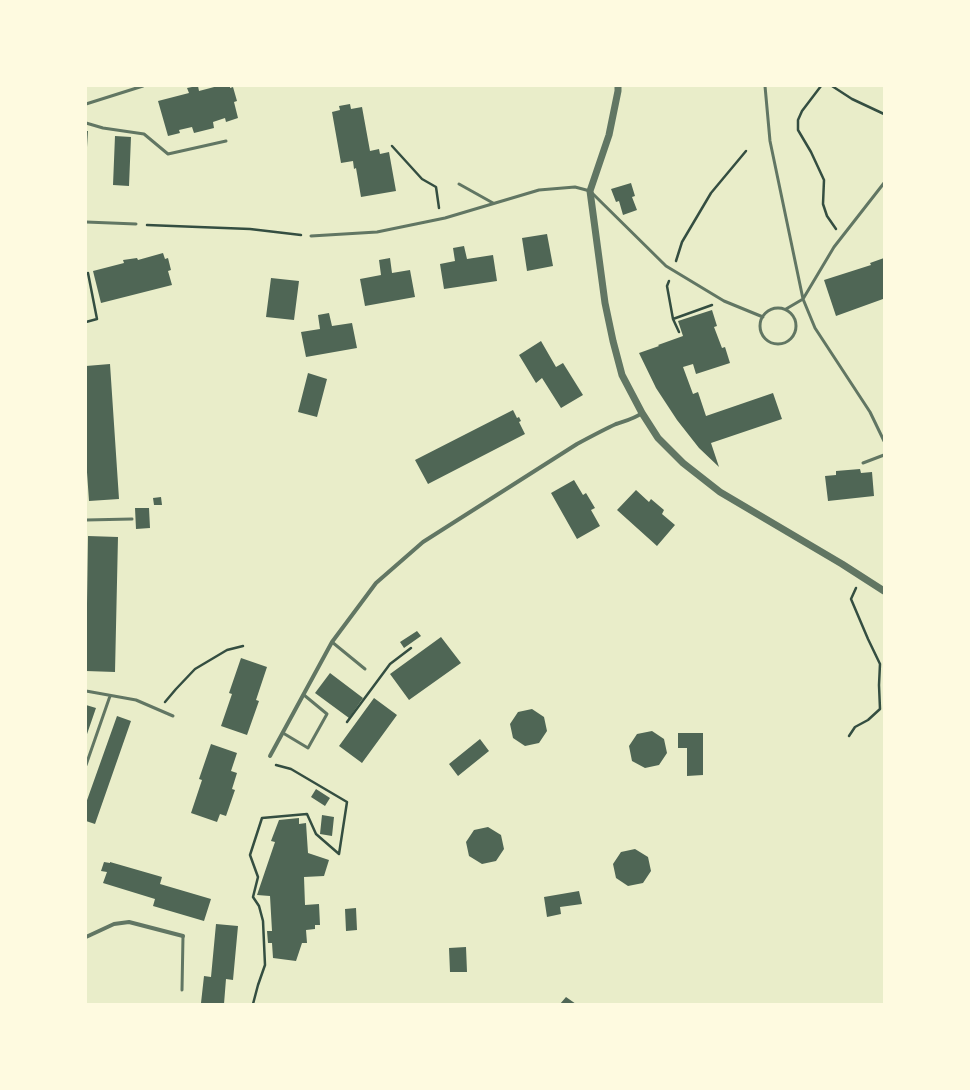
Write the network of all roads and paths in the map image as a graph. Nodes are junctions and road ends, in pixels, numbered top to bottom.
1 (143, 86) edge
2 (618, 86) edge
3 (765, 86) edge
4 (821, 86) edge
5 (832, 86) edge
6 (86, 104) edge
7 (884, 114) edge
8 (86, 123) edge
9 (226, 141) dead end
10 (392, 146) dead end
11 (746, 151) dead end
12 (884, 183) edge
13 (458, 184) dead end
14 (590, 191) junction
15 (493, 203) junction
16 (441, 219) junction
17 (86, 222) edge
18 (136, 224) joint
19 (311, 236) joint
20 (842, 237) junction
21 (674, 270) junction
22 (88, 273) dead end
23 (803, 299) junction
24 (724, 301) junction
25 (786, 310) junction
26 (762, 317) junction
27 (673, 319) junction
28 (86, 322) edge
29 (679, 332) dead end
30 (642, 414) junction
31 (884, 441) edge
32 (884, 454) edge
33 (863, 463) dead end
34 (132, 519) dead end
35 (86, 520) edge
36 (856, 587) dead end
37 (884, 591) edge
38 (332, 642) junction
39 (243, 646) dead end
40 (411, 648) dead end
41 (365, 669) dead end
42 (86, 691) edge
43 (304, 695) junction
44 (110, 696) junction
45 (159, 710) junction
46 (173, 716) dead end
47 (347, 722) dead end
48 (283, 733) junction
49 (849, 736) dead end
50 (270, 756) dead end
51 (86, 765) edge
52 (275, 765) dead end
53 (182, 936) joint
54 (86, 937) edge
55 (182, 990) dead end
56 (253, 1004) edge

1 - 6 lane
2 - 14 street
3 - 23 lane
4 - 20 path
5 - 7 path
8 - 9 lane
10 - 16 path
11 - 21 path
12 - 20 lane
13 - 15 lane
14 - 15 lane
14 - 21 lane
14 - 30 street
15 - 16 lane
16 - 19 lane
17 - 18 lane
18 - 19 path
20 - 23 lane
21 - 24 lane
21 - 27 path
22 - 28 path
23 - 25 lane
23 - 31 lane
24 - 26 lane
24 - 27 path
25 - 26 lane
25 - 26 lane
27 - 29 path
30 - 37 street
30 - 38 street
32 - 33 lane
34 - 35 lane
36 - 49 path
38 - 41 lane
38 - 43 street
39 - 45 path
40 - 47 path
42 - 44 lane
43 - 48 street
43 - 48 lane
44 - 45 lane
44 - 51 lane
45 - 46 lane
48 - 50 street
52 - 56 path
53 - 54 street
53 - 55 lane

